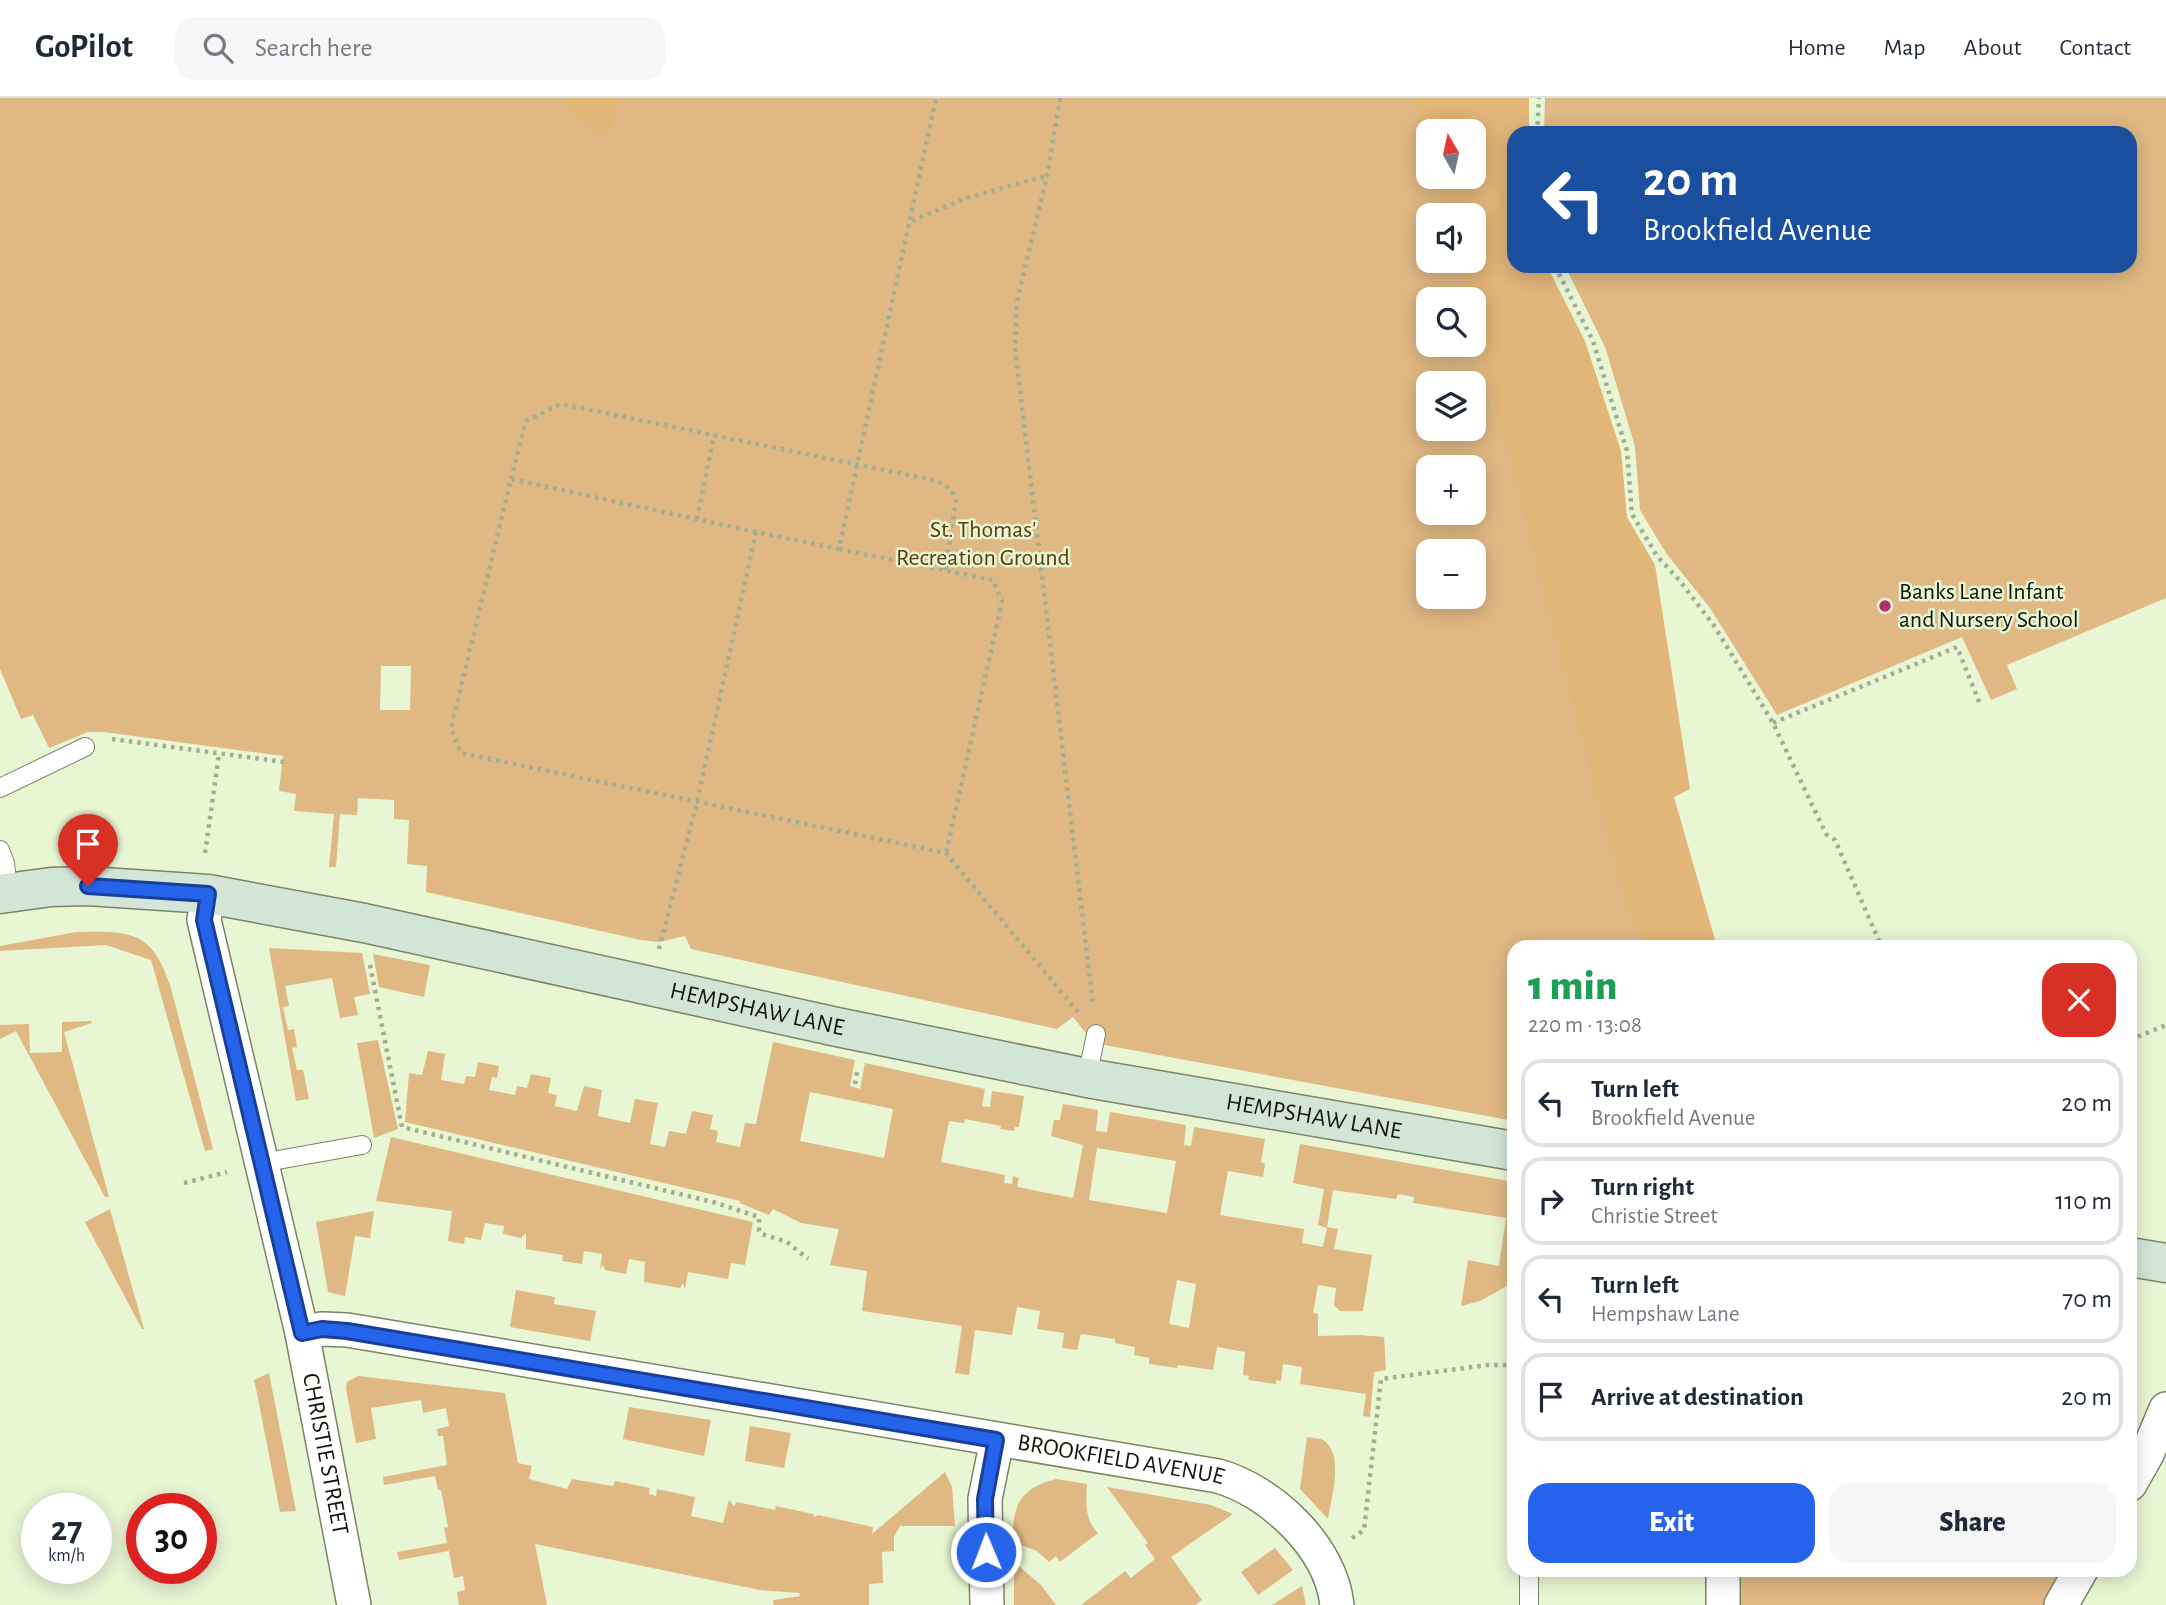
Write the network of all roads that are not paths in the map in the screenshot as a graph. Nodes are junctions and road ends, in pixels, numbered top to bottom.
1 (86, 747) road end
2 (0, 788) edge
3 (0, 850) edge
4 (4, 893) edge
5 (208, 894) junction
6 (1096, 1034) road end
7 (1087, 1078) junction
8 (362, 1145) dead end
9 (1507, 1150) edge
10 (261, 1163) junction
11 (2137, 1258) edge
12 (2166, 1263) edge
13 (302, 1333) junction
14 (2166, 1409) edge
15 (996, 1440) junction
16 (2137, 1472) edge
17 (1529, 1577) edge
18 (1723, 1577) edge
19 (2077, 1577) edge
20 (354, 1605) edge
21 (987, 1605) edge
22 (1337, 1605) edge
23 (1529, 1605) edge
24 (1723, 1605) edge
25 (2061, 1605) edge

1 - 2 lane
3 - 4 lane
4 - 5 street, HEMPSHAW LANE
5 - 7 street, HEMPSHAW LANE
5 - 10 street, CHRISTIE STREET
6 - 7 lane
7 - 9 street, HEMPSHAW LANE
8 - 10 lane
10 - 13 street, CHRISTIE STREET
11 - 12 street
13 - 15 street, BROOKFIELD AVENUE
13 - 20 street, CHRISTIE STREET
14 - 16 street
15 - 21 street
15 - 22 street, BROOKFIELD AVENUE
17 - 23 lane
18 - 24 street
19 - 25 street

